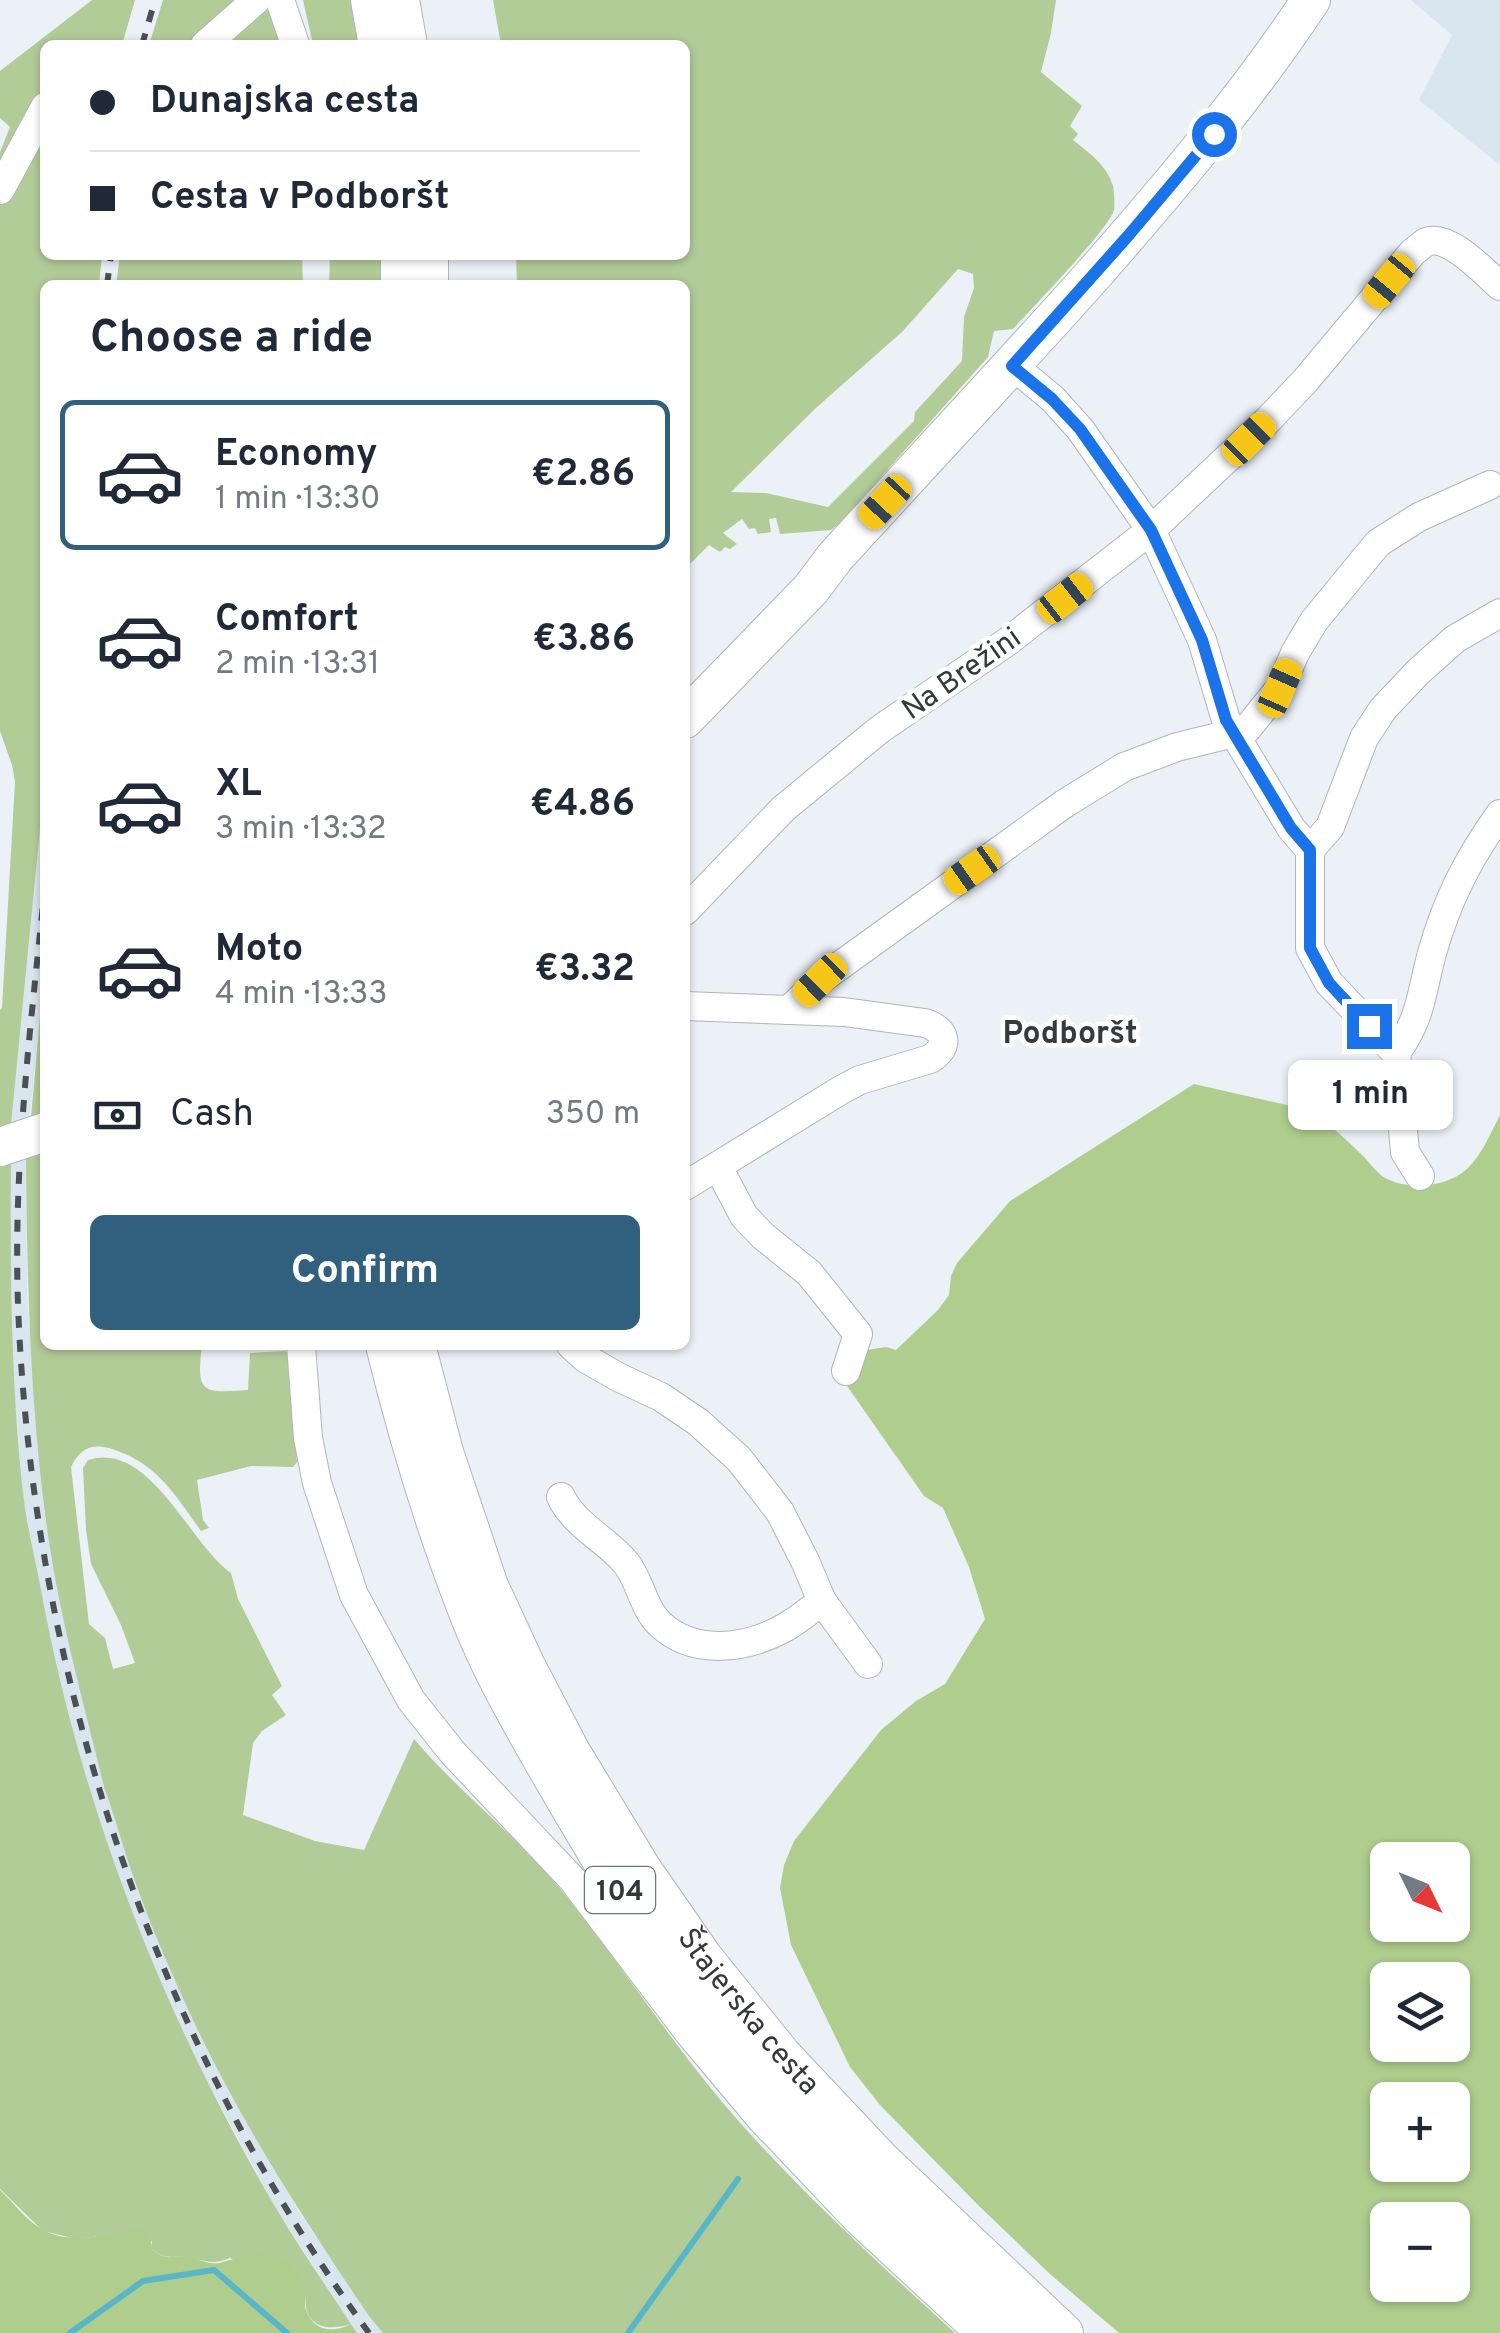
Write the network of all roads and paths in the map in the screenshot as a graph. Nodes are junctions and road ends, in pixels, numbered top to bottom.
1 (256, 0) edge
2 (280, 0) edge
3 (370, 0) edge
4 (400, 0) edge
5 (1312, 0) edge
6 (212, 40) edge
7 (294, 40) edge
8 (377, 40) edge
9 (407, 40) edge
10 (40, 115) edge
11 (0, 190) edge
12 (1500, 286) edge
13 (1012, 366) junction
14 (1490, 486) dead end
15 (1151, 530) junction
16 (834, 556) junction
17 (1500, 613) edge
18 (690, 697) edge
19 (690, 714) edge
20 (1234, 734) junction
21 (1500, 814) edge
22 (1310, 850) junction
23 (690, 906) edge
24 (690, 1006) edge
25 (789, 1010) junction
26 (1396, 1054) junction
27 (40, 1134) edge
28 (0, 1147) edge
29 (718, 1167) junction
30 (1420, 1176) dead end
31 (690, 1183) edge
32 (301, 1350) edge
33 (386, 1350) edge
34 (417, 1350) edge
35 (576, 1350) edge
36 (846, 1371) dead end
37 (561, 1497) dead end
38 (822, 1601) junction
39 (868, 1664) dead end
40 (979, 2333) edge
41 (1017, 2333) edge
42 (1064, 2333) edge

1 - 6 street
2 - 7 street
3 - 8 main road
4 - 9 main road
5 - 13 main road
10 - 11 street
12 - 15 street, Na Brežini
13 - 15 street
13 - 16 main road
14 - 20 street
15 - 20 street
15 - 23 street, Na Brežini
16 - 18 main road
16 - 19 main road
17 - 22 street
20 - 22 street
20 - 25 street
21 - 26 street
22 - 26 street
24 - 25 street
25 - 29 street
26 - 30 street
27 - 28 main road, bridge
29 - 31 street
29 - 36 street
32 - 40 street
33 - 41 main road, Štajerska cesta / 104
34 - 42 main road, Štajerska cesta / 104
35 - 38 street
37 - 38 street
38 - 39 street

